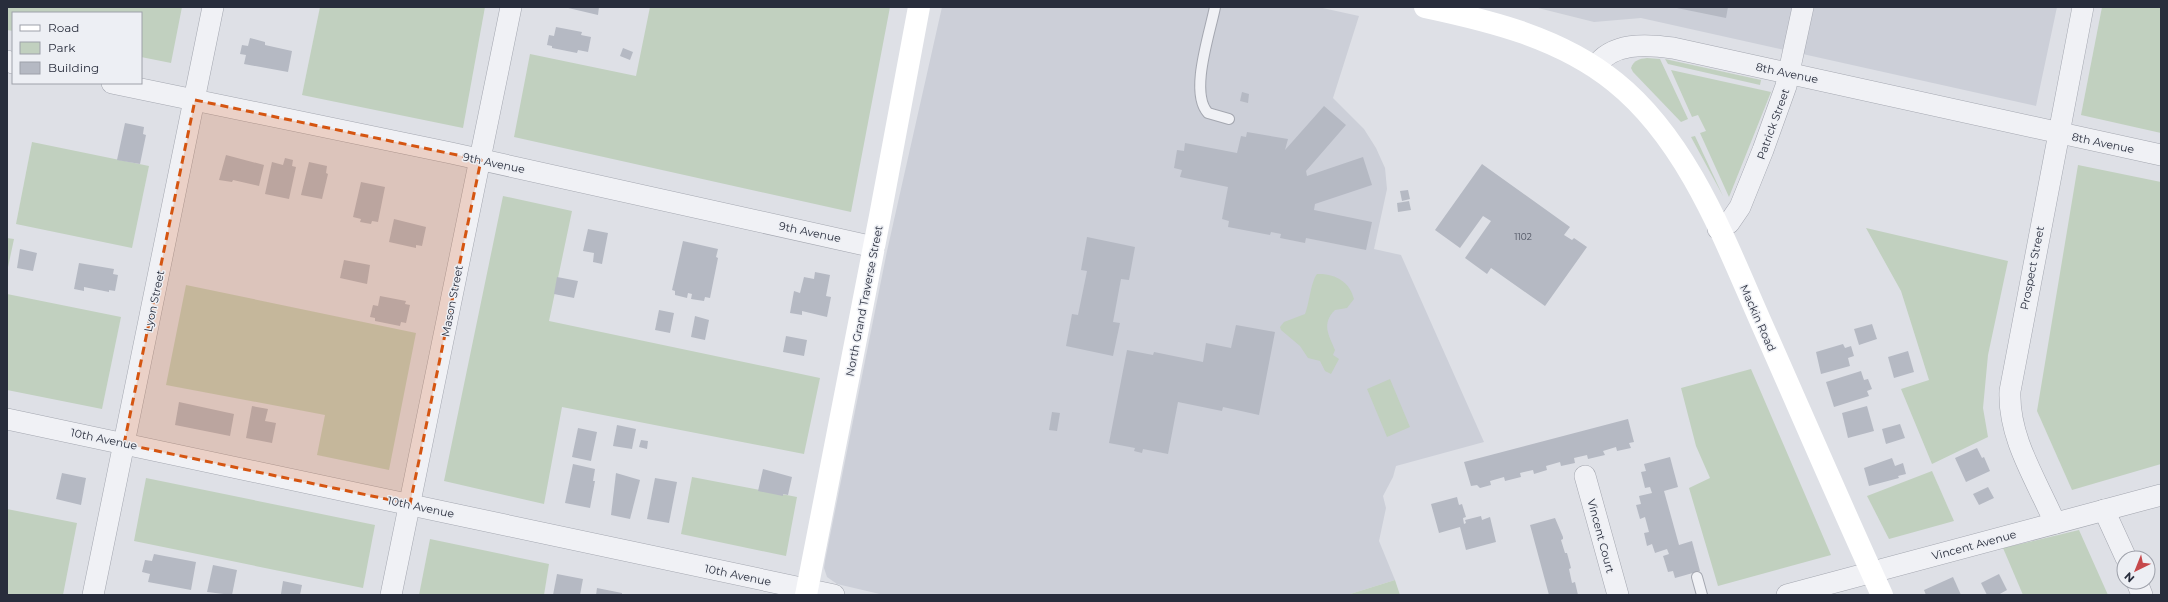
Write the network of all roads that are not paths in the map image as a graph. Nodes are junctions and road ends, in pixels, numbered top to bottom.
1 (213, 7) edge
2 (511, 7) edge
3 (918, 7) edge
4 (1215, 7) edge
5 (1425, 7) edge
6 (1803, 7) edge
7 (2083, 7) edge
8 (1595, 67) junction
9 (1789, 74) junction
10 (117, 84) edge
11 (195, 100) junction
12 (1229, 119) dead end
13 (2058, 133) junction
14 (2161, 155) edge
15 (481, 160) junction
16 (1718, 229) junction
17 (874, 247) junction
18 (7, 419) edge
19 (124, 444) junction
20 (1585, 476) dead end
21 (2161, 495) edge
22 (410, 504) junction
23 (2104, 510) junction
24 (2055, 524) junction
25 (2122, 550) edge
26 (1872, 572) junction
27 (1697, 577) dead end
28 (807, 592) edge
29 (93, 595) edge
30 (391, 595) edge
31 (834, 595) edge
32 (1618, 595) edge
33 (1702, 595) edge
34 (1787, 595) edge
35 (1882, 595) edge

1 - 11 street, Lyon Street
2 - 15 street, Mason Street
3 - 17 street, North Grand Traverse Street
4 - 12 lane
5 - 8 street
6 - 9 street, Patrick Street
7 - 13 street, Prospect Street
8 - 9 street, 8th Avenue
8 - 16 street, Mackin Road
9 - 13 street, 8th Avenue
9 - 16 street, Patrick Street
10 - 11 street, 9th Avenue
11 - 15 street, 9th Avenue
11 - 19 street, Lyon Street
13 - 14 street, 8th Avenue
13 - 24 street, Prospect Street
15 - 17 street, 9th Avenue
15 - 22 street, Mason Street
16 - 26 street, Mackin Road
17 - 28 street, North Grand Traverse Street
18 - 19 street, 10th Avenue
19 - 22 street, 10th Avenue
19 - 29 street, Lyon Street
20 - 32 street, Vincent Court
21 - 23 street, Vincent Avenue
22 - 28 street, 10th Avenue
22 - 30 street, Mason Street
23 - 24 street, Vincent Avenue
23 - 25 street
24 - 26 street, Vincent Avenue
26 - 34 street, Vincent Avenue
26 - 35 street, Mackin Road
27 - 33 lane
28 - 31 street, 10th Avenue

